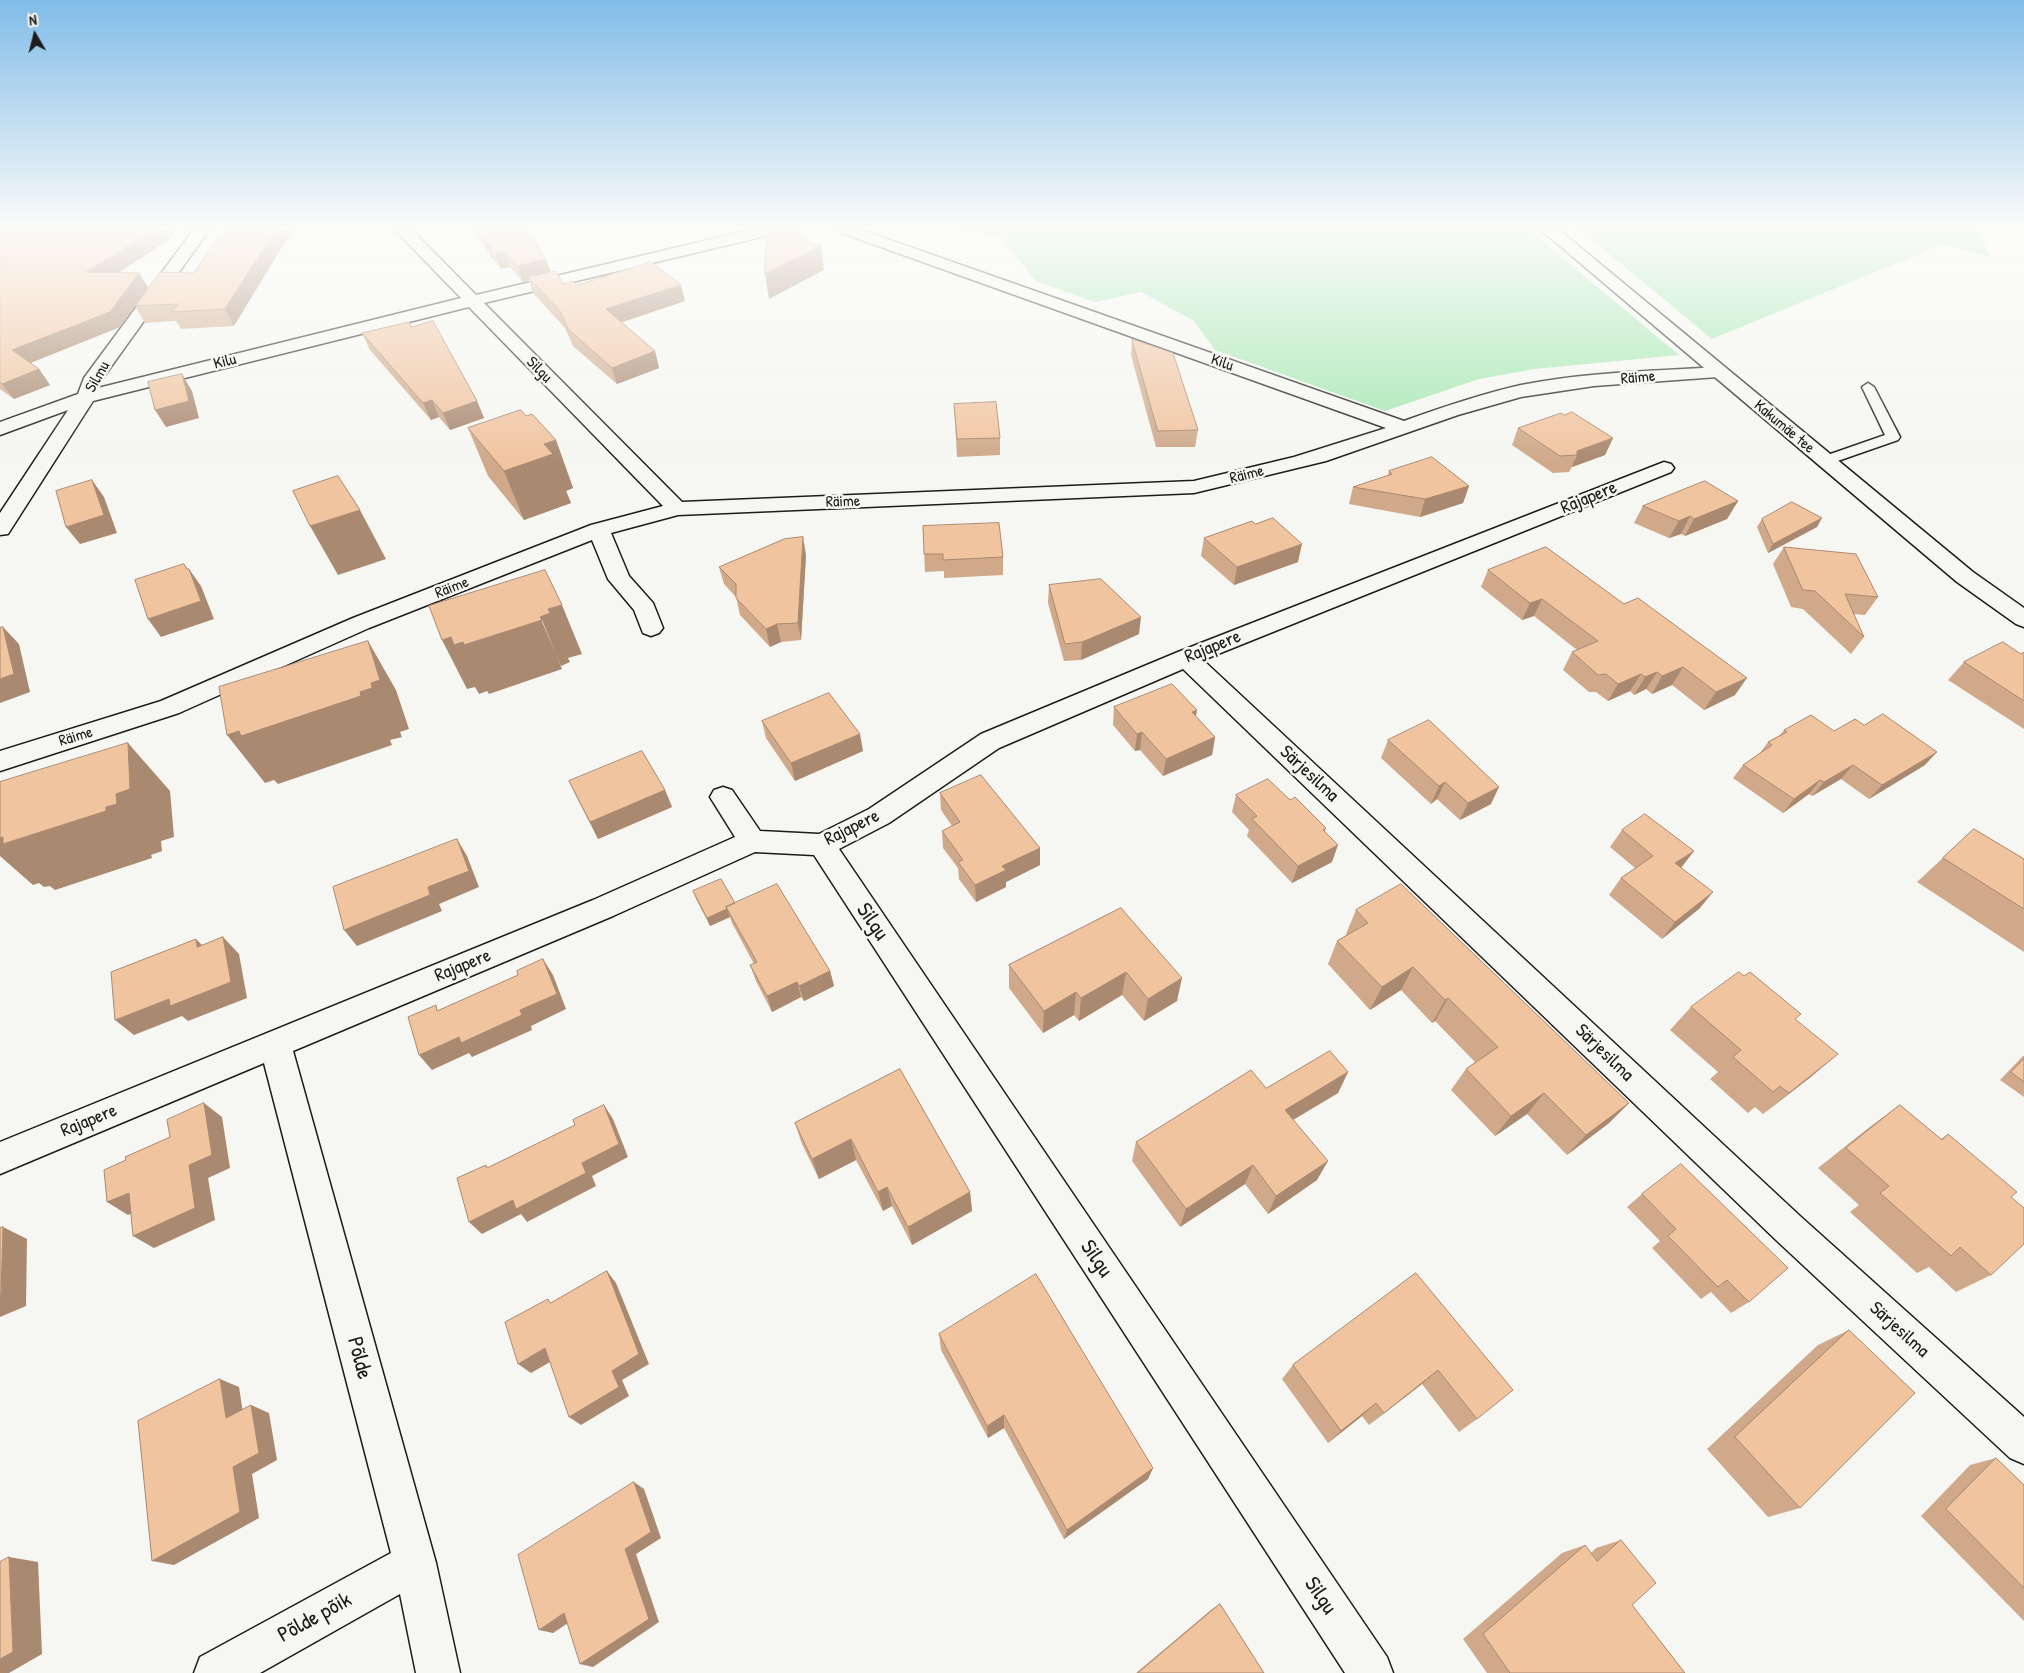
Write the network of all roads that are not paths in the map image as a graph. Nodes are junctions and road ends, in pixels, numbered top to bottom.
1 (145, 307) edge
2 (447, 307) edge
3 (477, 307) edge
4 (1064, 307) edge
5 (1641, 307) edge
6 (1718, 372) junction
7 (1868, 387) dead end
8 (86, 397) junction
9 (1403, 427) junction
10 (0, 429) edge
11 (1824, 461) junction
12 (1664, 468) dead end
13 (677, 510) junction
14 (0, 529) edge
15 (599, 530) junction
16 (2024, 619) edge
17 (650, 628) dead end
18 (1186, 658) junction
19 (0, 761) edge
20 (723, 797) dead end
21 (752, 841) junction
22 (822, 845) junction
23 (275, 1044) junction
24 (0, 1158) edge
25 (2024, 1444) edge
26 (415, 1563) junction
27 (216, 1673) edge
28 (438, 1673) edge
29 (1371, 1673) edge

1 - 8 street, Silmu
2 - 8 street, Kilu
3 - 13 street, Silgu
4 - 9 street, Kilu
5 - 6 street, Kakumäe tee
6 - 9 street, Räime
6 - 11 street, Kakumäe tee
7 - 11 lane
8 - 10 street, Kilu
8 - 14 street, Silmu
9 - 13 street, Räime
11 - 16 street, Kakumäe tee
12 - 18 street, Rajapere
13 - 15 street, Räime
15 - 17 street
15 - 19 street, Räime
18 - 22 street, Rajapere
18 - 25 street, Särjesilma
20 - 21 street
21 - 22 street, Rajapere
21 - 23 street, Rajapere
22 - 29 street, Silgu
23 - 24 street, Rajapere
23 - 26 street, Põlde
26 - 27 street, Põlde põik
26 - 28 street, Põlde

